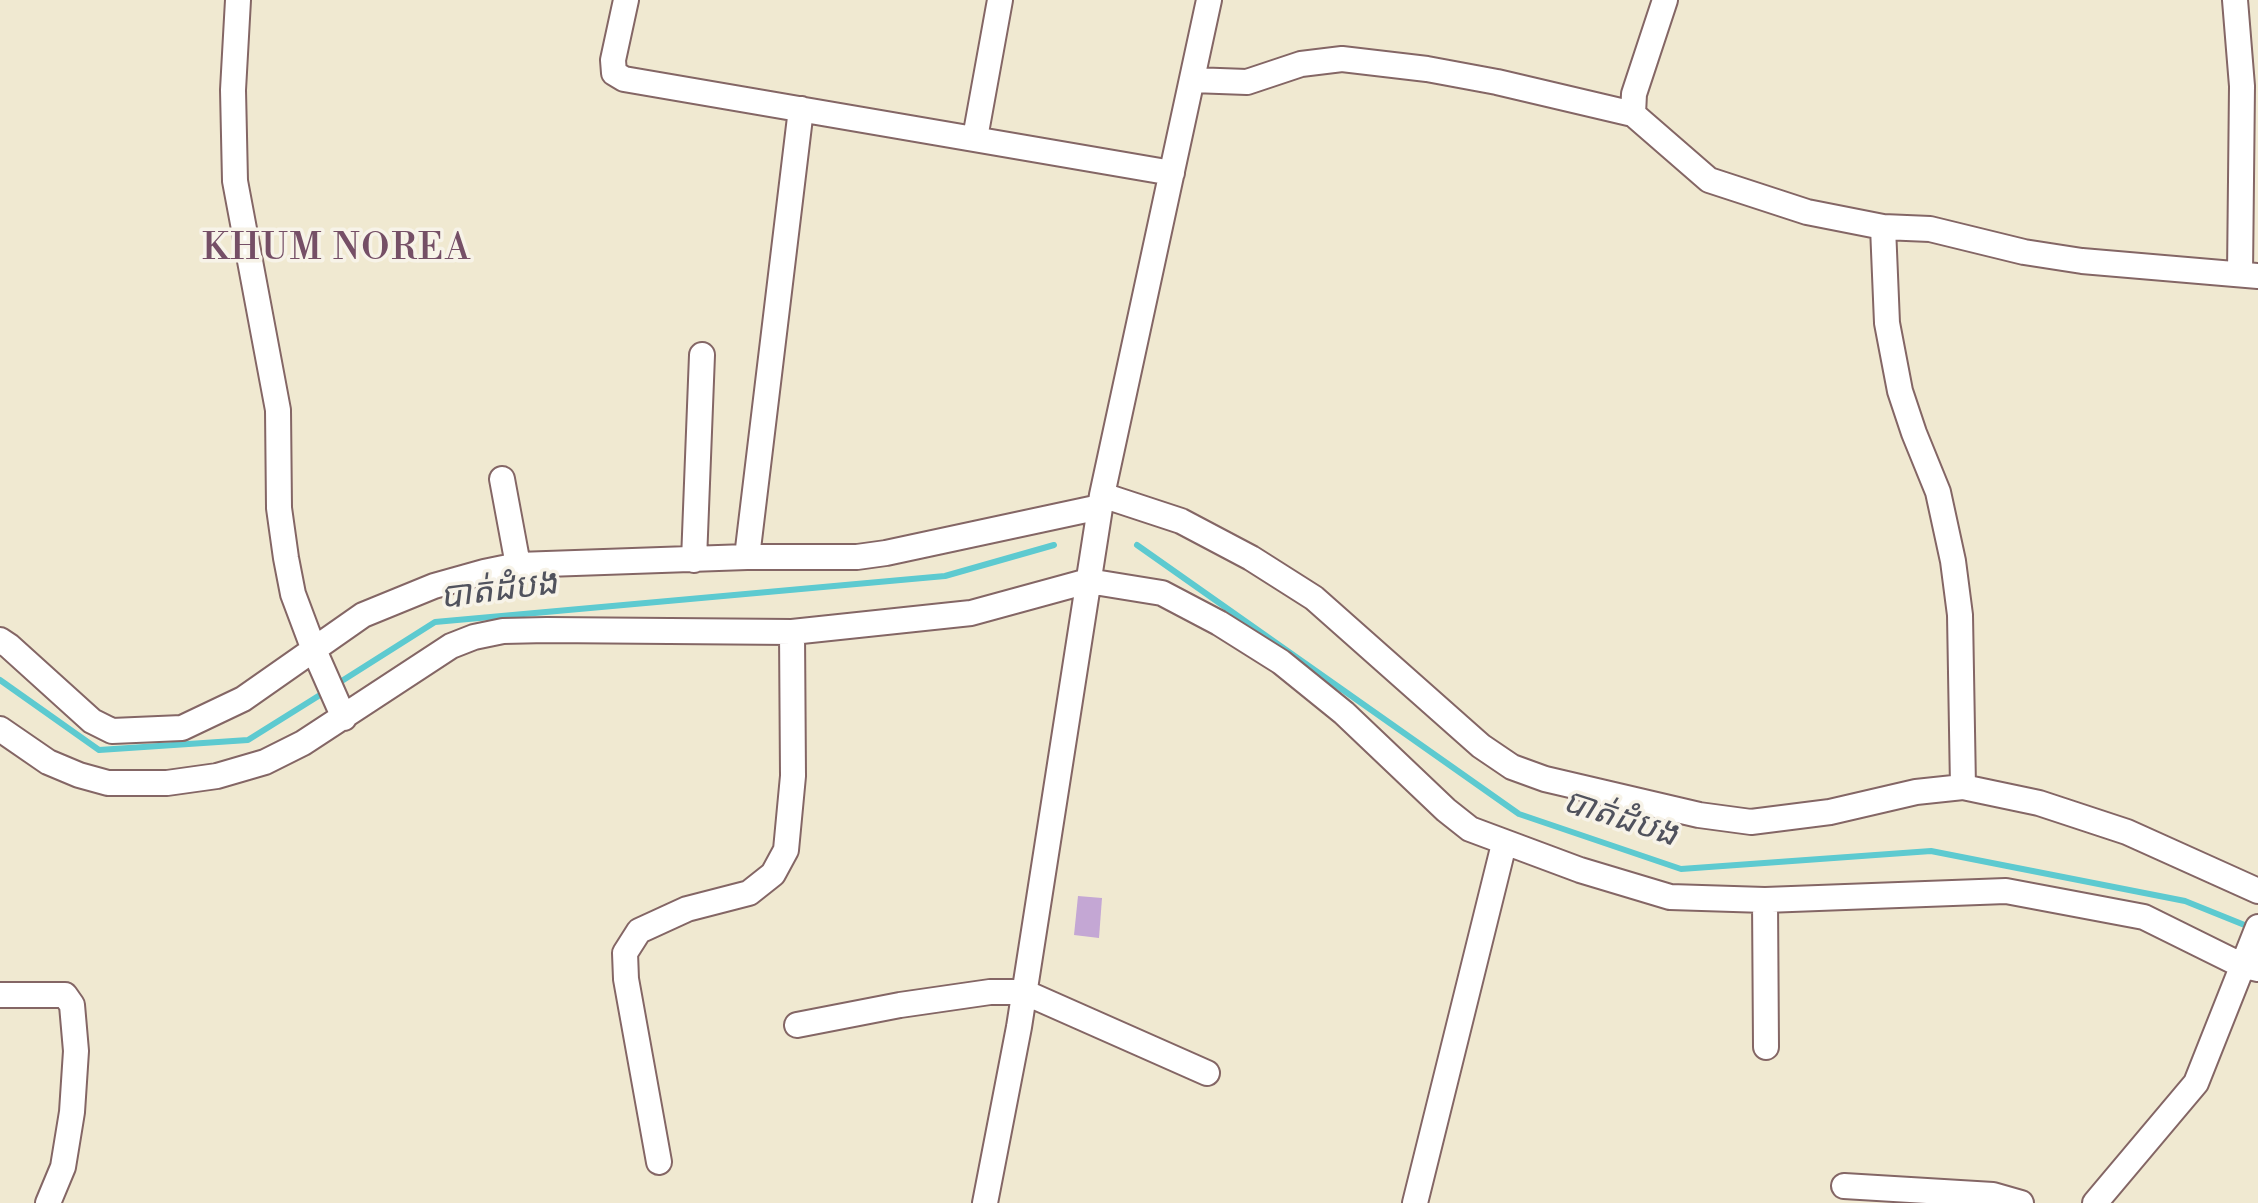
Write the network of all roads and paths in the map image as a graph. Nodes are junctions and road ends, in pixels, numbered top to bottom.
1 (238, 0) edge
2 (626, 0) edge
3 (1000, 0) edge
4 (1209, 0) edge
5 (1665, 0) edge
6 (2235, 0) edge
7 (1192, 80) junction
8 (801, 109) junction
9 (1633, 114) junction
10 (975, 138) junction
11 (1172, 173) junction
12 (1883, 227) junction
13 (2249, 275) edge
14 (702, 355) dead end
15 (502, 479) dead end
16 (1101, 501) junction
17 (747, 557) junction
18 (694, 560) junction
19 (518, 565) junction
20 (1088, 581) junction
21 (792, 632) junction
22 (0, 640) edge
23 (314, 650) junction
24 (339, 707) junction
25 (0, 729) edge
26 (1963, 787) junction
27 (1504, 844) junction
28 (2258, 891) edge
29 (1765, 900) junction
30 (2255, 934) edge
31 (2249, 967) edge
32 (1024, 992) junction
33 (0, 995) edge
34 (797, 1025) dead end
35 (1766, 1047) dead end
36 (1207, 1073) dead end
37 (659, 1162) dead end
38 (1844, 1186) dead end
39 (48, 1203) edge
40 (985, 1203) edge
41 (1415, 1203) edge
42 (2021, 1203) edge
43 (2095, 1203) edge

1 - 23 street
2 - 8 street
3 - 10 street
4 - 7 street
5 - 9 street
6 - 13 street
7 - 9 street
7 - 11 street
8 - 10 street
8 - 17 street
9 - 12 street
10 - 11 street
11 - 16 street
12 - 13 street
12 - 26 street
14 - 18 street
15 - 19 street
16 - 17 street
16 - 20 street
16 - 26 street
17 - 18 street
18 - 19 street
19 - 23 street
20 - 21 street
20 - 27 street
20 - 32 street
21 - 24 street
21 - 37 street
22 - 23 street
23 - 24 street
24 - 25 street
26 - 28 street
27 - 29 street
27 - 41 street
29 - 31 street
29 - 35 street
30 - 31 street
31 - 43 street
32 - 34 street
32 - 36 street
32 - 40 street
33 - 39 street
38 - 42 street

